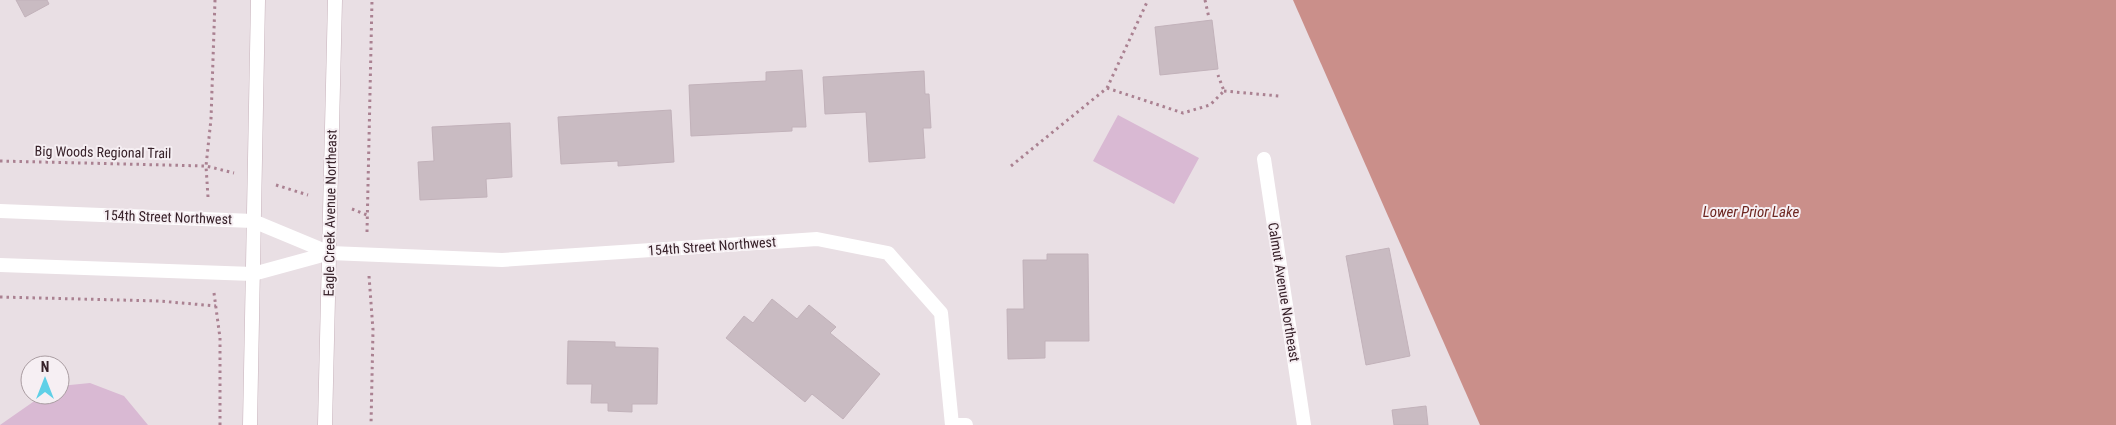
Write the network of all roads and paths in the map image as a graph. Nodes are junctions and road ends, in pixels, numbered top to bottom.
1 (215, 0) edge
2 (258, 0) edge
3 (335, 0) edge
4 (372, 0) edge
5 (1148, 0) edge
6 (1205, 0) edge
7 (1209, 18) dead end
8 (1218, 75) dead end
9 (1107, 88) junction
10 (1224, 91) junction
11 (1279, 96) dead end
12 (1264, 159) dead end
13 (0, 161) edge
14 (206, 166) junction
15 (1011, 166) dead end
16 (254, 178) junction
17 (330, 201) junction
18 (0, 211) edge
19 (367, 215) junction
20 (253, 221) junction
21 (330, 253) junction
22 (368, 254) junction
23 (0, 265) edge
24 (252, 274) junction
25 (0, 297) edge
26 (216, 306) dead end
27 (250, 425) edge
28 (325, 425) edge
29 (371, 425) edge
30 (952, 425) edge
31 (966, 425) edge
32 (1304, 425) edge

1 - 14 path
2 - 16 street
3 - 17 street, Eagle Creek Avenue Northeast
4 - 19 path
5 - 9 path
6 - 7 path
8 - 10 path
9 - 10 path
9 - 15 path
10 - 11 path
12 - 32 street, Calmut Avenue Northeast
13 - 14 path, Big Woods Regional Trail
14 - 16 path, Big Woods Regional Trail
16 - 17 path, Big Woods Regional Trail
16 - 20 street
17 - 19 path, Big Woods Regional Trail
17 - 21 street, Eagle Creek Avenue Northeast
18 - 20 street, 154th Street Northwest
19 - 22 path
20 - 21 street, 154th Street Northwest
20 - 24 street
21 - 22 street, 154th Street Northwest
21 - 24 street, 154th Street Northwest
21 - 28 street, Eagle Creek Avenue Northeast
22 - 29 path
22 - 30 street, 154th Street Northwest
23 - 24 street, 154th Street Northwest
24 - 27 street
25 - 26 path
30 - 31 street, 154th Street Northwest

